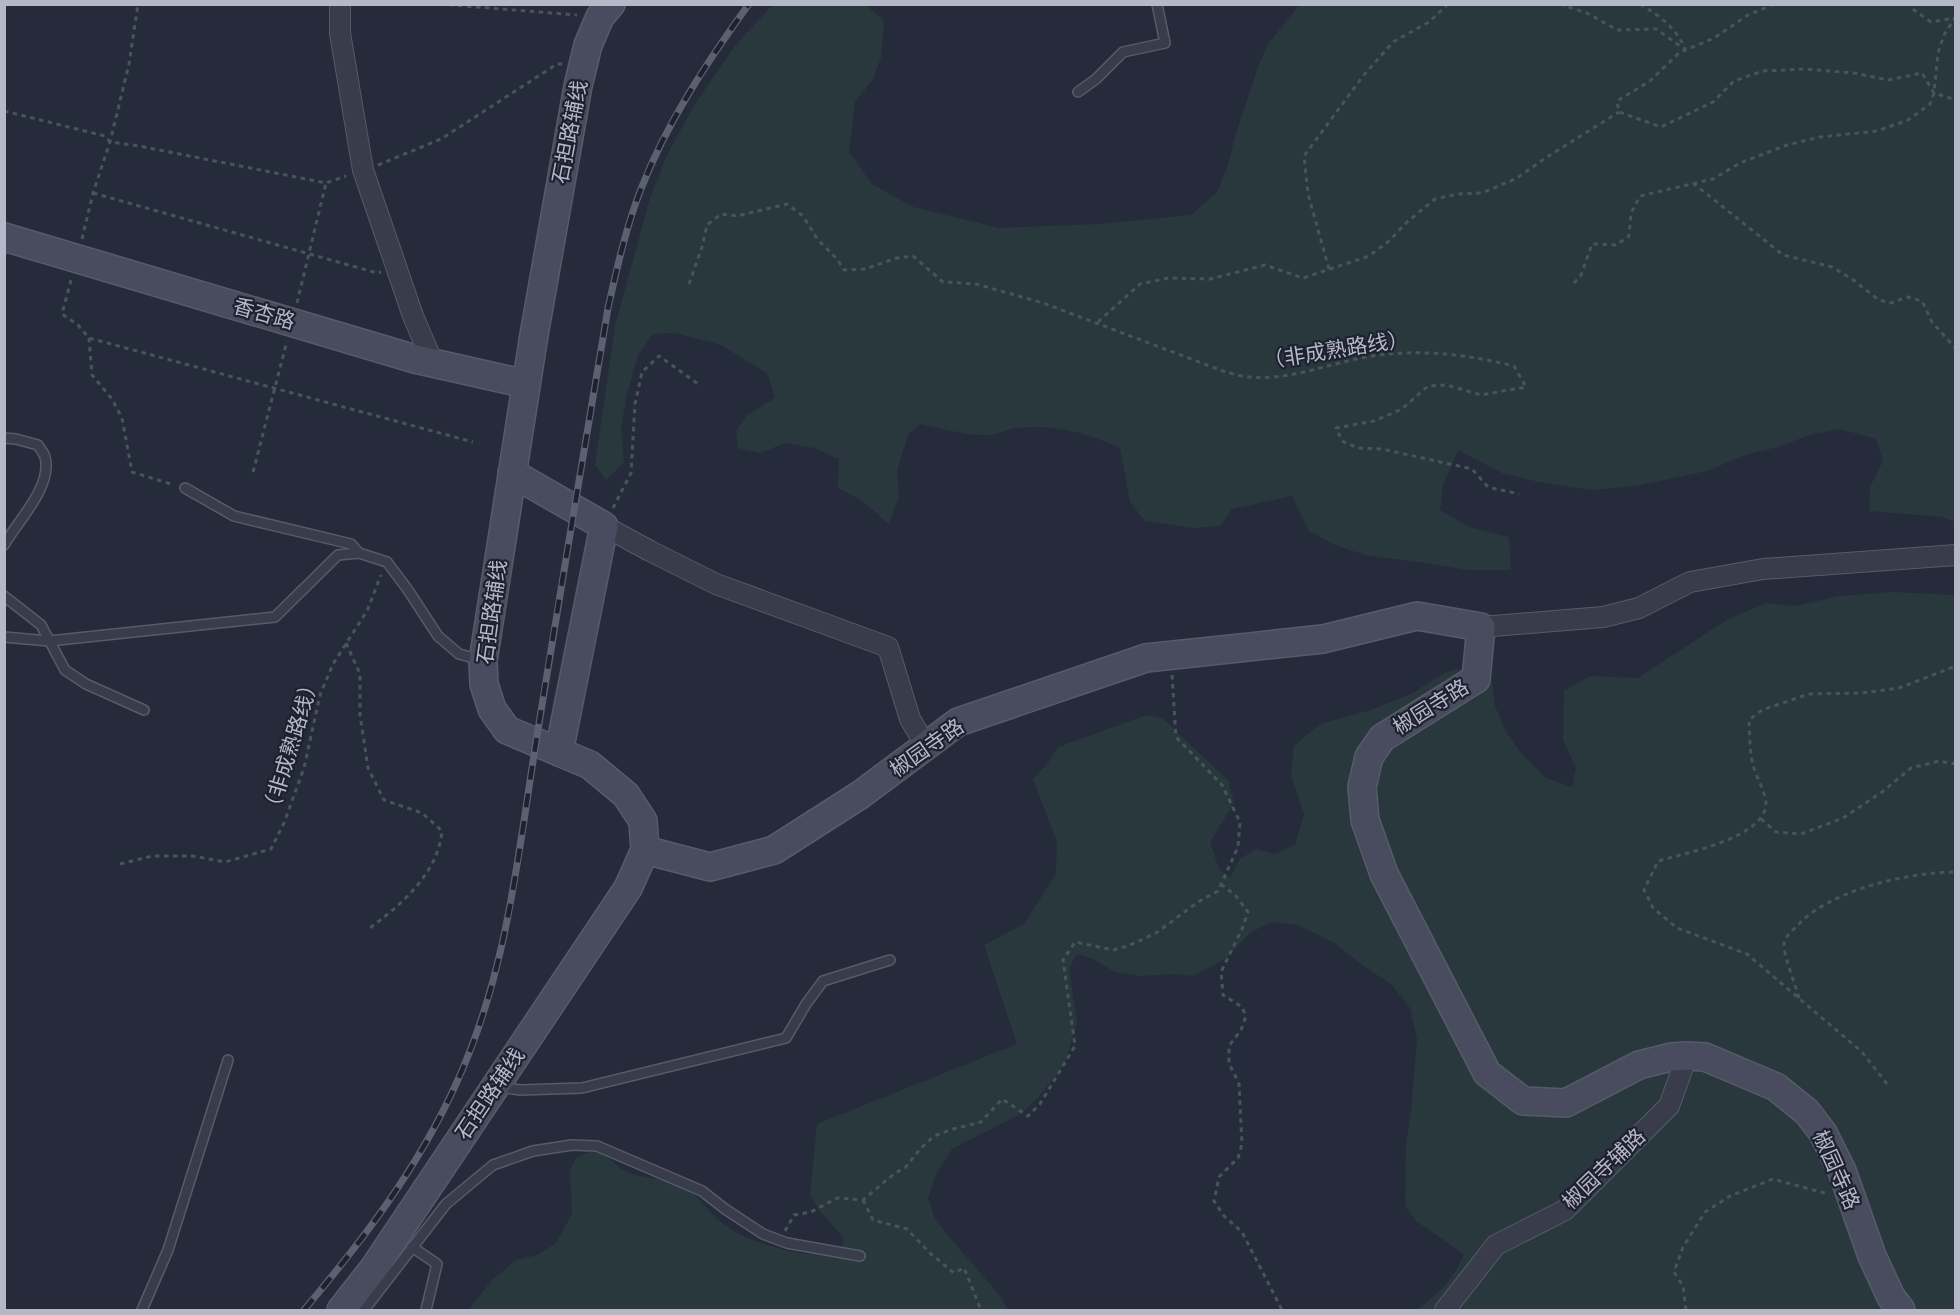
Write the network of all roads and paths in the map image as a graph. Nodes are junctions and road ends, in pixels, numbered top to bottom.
1 (340, 4) edge
2 (440, 4) edge
3 (1157, 4) edge
4 (1448, 4) edge
5 (1560, 4) edge
6 (1640, 4) edge
7 (1774, 4) edge
8 (1910, 4) edge
9 (606, 11) edge
10 (1686, 50) junction
11 (583, 64) junction
12 (1078, 92) dead end
13 (1934, 93) junction
14 (1956, 100) edge
15 (4, 111) edge
16 (1619, 111) junction
17 (363, 170) junction
18 (1693, 183) junction
19 (93, 193) dead end
20 (4, 237) edge
21 (397, 268) junction
22 (1329, 268) junction
23 (1574, 283) dead end
24 (689, 284) dead end
25 (1098, 322) junction
26 (89, 338) dead end
27 (1956, 349) edge
28 (432, 363) junction
29 (526, 384) junction
30 (701, 386) dead end
31 (4, 438) edge
32 (512, 472) junction
33 (185, 488) joint
34 (1519, 494) dead end
35 (604, 526) junction
36 (4, 545) edge
37 (359, 553) junction
38 (1956, 555) edge
39 (387, 562) junction
40 (4, 596) edge
41 (1481, 627) junction
42 (4, 637) edge
43 (49, 641) junction
44 (346, 643) junction
45 (1170, 655) junction
46 (483, 661) junction
47 (1956, 666) edge
48 (144, 710) dead end
49 (926, 746) junction
50 (559, 752) junction
51 (1956, 764) edge
52 (1761, 819) junction
53 (645, 850) junction
54 (120, 864) dead end
55 (1956, 872) edge
56 (1221, 884) junction
57 (367, 930) dead end
58 (890, 960) dead end
59 (1800, 999) junction
60 (1687, 1056) junction
61 (228, 1060) dead end
62 (1887, 1084) dead end
63 (495, 1087) junction
64 (863, 1200) junction
65 (1854, 1207) junction
66 (780, 1240) junction
67 (412, 1247) junction
68 (860, 1256) dead end
69 (142, 1311) edge
70 (341, 1311) edge
71 (364, 1311) edge
72 (426, 1311) edge
73 (981, 1311) edge
74 (1282, 1311) edge
75 (1445, 1311) edge
76 (1686, 1311) edge
77 (1901, 1311) edge

1 - 17 street
2 - 9 path
3 - 12 lane
4 - 22 path
5 - 10 path
6 - 10 path
7 - 10 path
8 - 13 path
9 - 11 street, 石担路辅线
10 - 16 path
11 - 17 path
11 - 29 street, 石担路辅线
13 - 14 path
13 - 16 path
13 - 18 path
15 - 17 path
16 - 22 path
17 - 21 street
18 - 23 path
18 - 27 path
19 - 21 path
20 - 28 street, 香杏路
21 - 28 street
22 - 25 path
24 - 25 path, （非成熟路线）
25 - 34 path, （非成熟路线）
26 - 33 path
28 - 29 street, 香杏路
29 - 32 street, 石担路辅线
30 - 35 path
31 - 36 lane
32 - 35 street
32 - 46 street, 石担路辅线
33 - 37 lane
35 - 49 street
35 - 50 street
37 - 39 lane
37 - 43 lane
38 - 41 street
39 - 44 path, （非成熟路线）
39 - 46 lane
40 - 43 lane
41 - 45 street, 椒园寺路
41 - 60 street, 椒园寺路
42 - 43 lane
43 - 48 lane
44 - 54 path, （非成熟路线）
44 - 57 path
45 - 49 street, 椒园寺路
45 - 56 path
46 - 50 street, 石担路辅线
47 - 52 path
49 - 53 street, 椒园寺路
50 - 53 street, 石担路辅线
51 - 52 path
52 - 59 path
53 - 63 street, 石担路辅线
55 - 59 path
56 - 64 path
56 - 74 path
58 - 63 lane
59 - 62 path
60 - 65 street, 椒园寺路
60 - 75 street, 椒园寺辅路
61 - 69 lane
63 - 70 street, 石担路辅线
64 - 66 path
64 - 73 path
65 - 76 path
65 - 77 street, 椒园寺路
66 - 67 lane
66 - 68 lane
67 - 71 lane
67 - 72 lane

